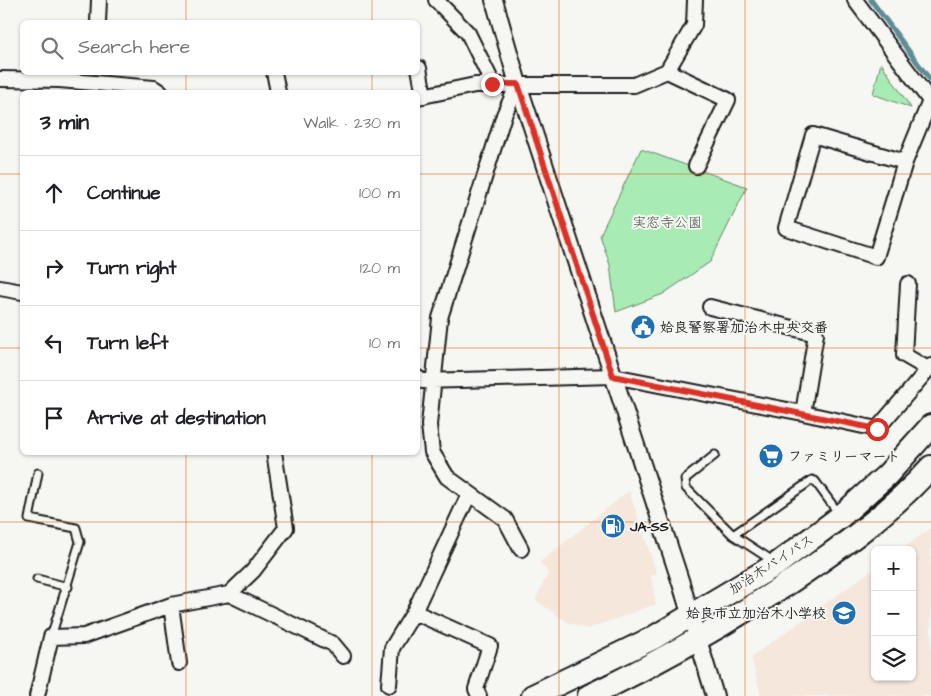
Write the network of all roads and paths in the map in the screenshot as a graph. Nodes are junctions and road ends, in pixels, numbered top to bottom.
1 (100, 0) edge
2 (436, 0) edge
3 (494, 0) edge
4 (696, 0) edge
5 (856, 0) edge
6 (98, 20) edge
7 (667, 71) junction
8 (275, 75) edge
9 (419, 75) edge
10 (93, 78) edge
11 (0, 79) edge
12 (492, 84) junction
13 (518, 84) junction
14 (59, 86) edge
15 (157, 90) edge
16 (278, 90) edge
17 (421, 96) edge
18 (931, 101) edge
19 (905, 162) junction
20 (696, 166) dead end
21 (908, 284) dead end
22 (0, 288) edge
23 (20, 292) edge
24 (710, 307) dead end
25 (930, 368) edge
26 (613, 376) junction
27 (433, 379) junction
28 (420, 380) edge
29 (803, 413) junction
30 (931, 426) edge
31 (274, 455) edge
32 (715, 455) dead end
33 (931, 467) edge
34 (38, 473) dead end
35 (469, 494) junction
36 (840, 516) junction
37 (734, 535) junction
38 (521, 549) dead end
39 (777, 564) junction
40 (37, 579) dead end
41 (68, 587) junction
42 (229, 594) junction
43 (171, 604) junction
44 (414, 612) junction
45 (690, 615) junction
46 (52, 637) junction
47 (698, 640) junction
48 (343, 656) dead end
49 (179, 664) dead end
50 (389, 685) dead end
51 (37, 696) edge
52 (479, 696) edge
53 (533, 696) edge
54 (589, 696) edge
55 (715, 696) edge

1 - 6 street
2 - 12 street
3 - 13 street
4 - 7 street
5 - 18 street
7 - 13 street
7 - 20 street
8 - 16 street
9 - 17 street
10 - 14 street
10 - 15 street
11 - 14 street
12 - 13 street
12 - 17 street
13 - 26 street
13 - 27 street
18 - 19 street
19 - 19 street
21 - 25 street
22 - 23 street
24 - 29 street
25 - 29 street
26 - 27 street
26 - 29 street
26 - 45 street
27 - 28 street
27 - 35 street
30 - 36 highway, 加治木バイパス
31 - 42 street
32 - 37 lane
33 - 47 highway, 加治木バイパス
34 - 41 lane
35 - 38 street
35 - 44 street
36 - 37 lane
36 - 39 highway, 加治木バイパス
37 - 39 lane
39 - 45 highway, 加治木バイパス
40 - 41 lane
41 - 46 lane
42 - 43 street
42 - 48 street
43 - 46 street
43 - 49 street
44 - 50 street
44 - 52 street
45 - 47 street
45 - 53 highway, 加治木バイパス
46 - 51 street
47 - 54 highway, 加治木バイパス
47 - 55 street

